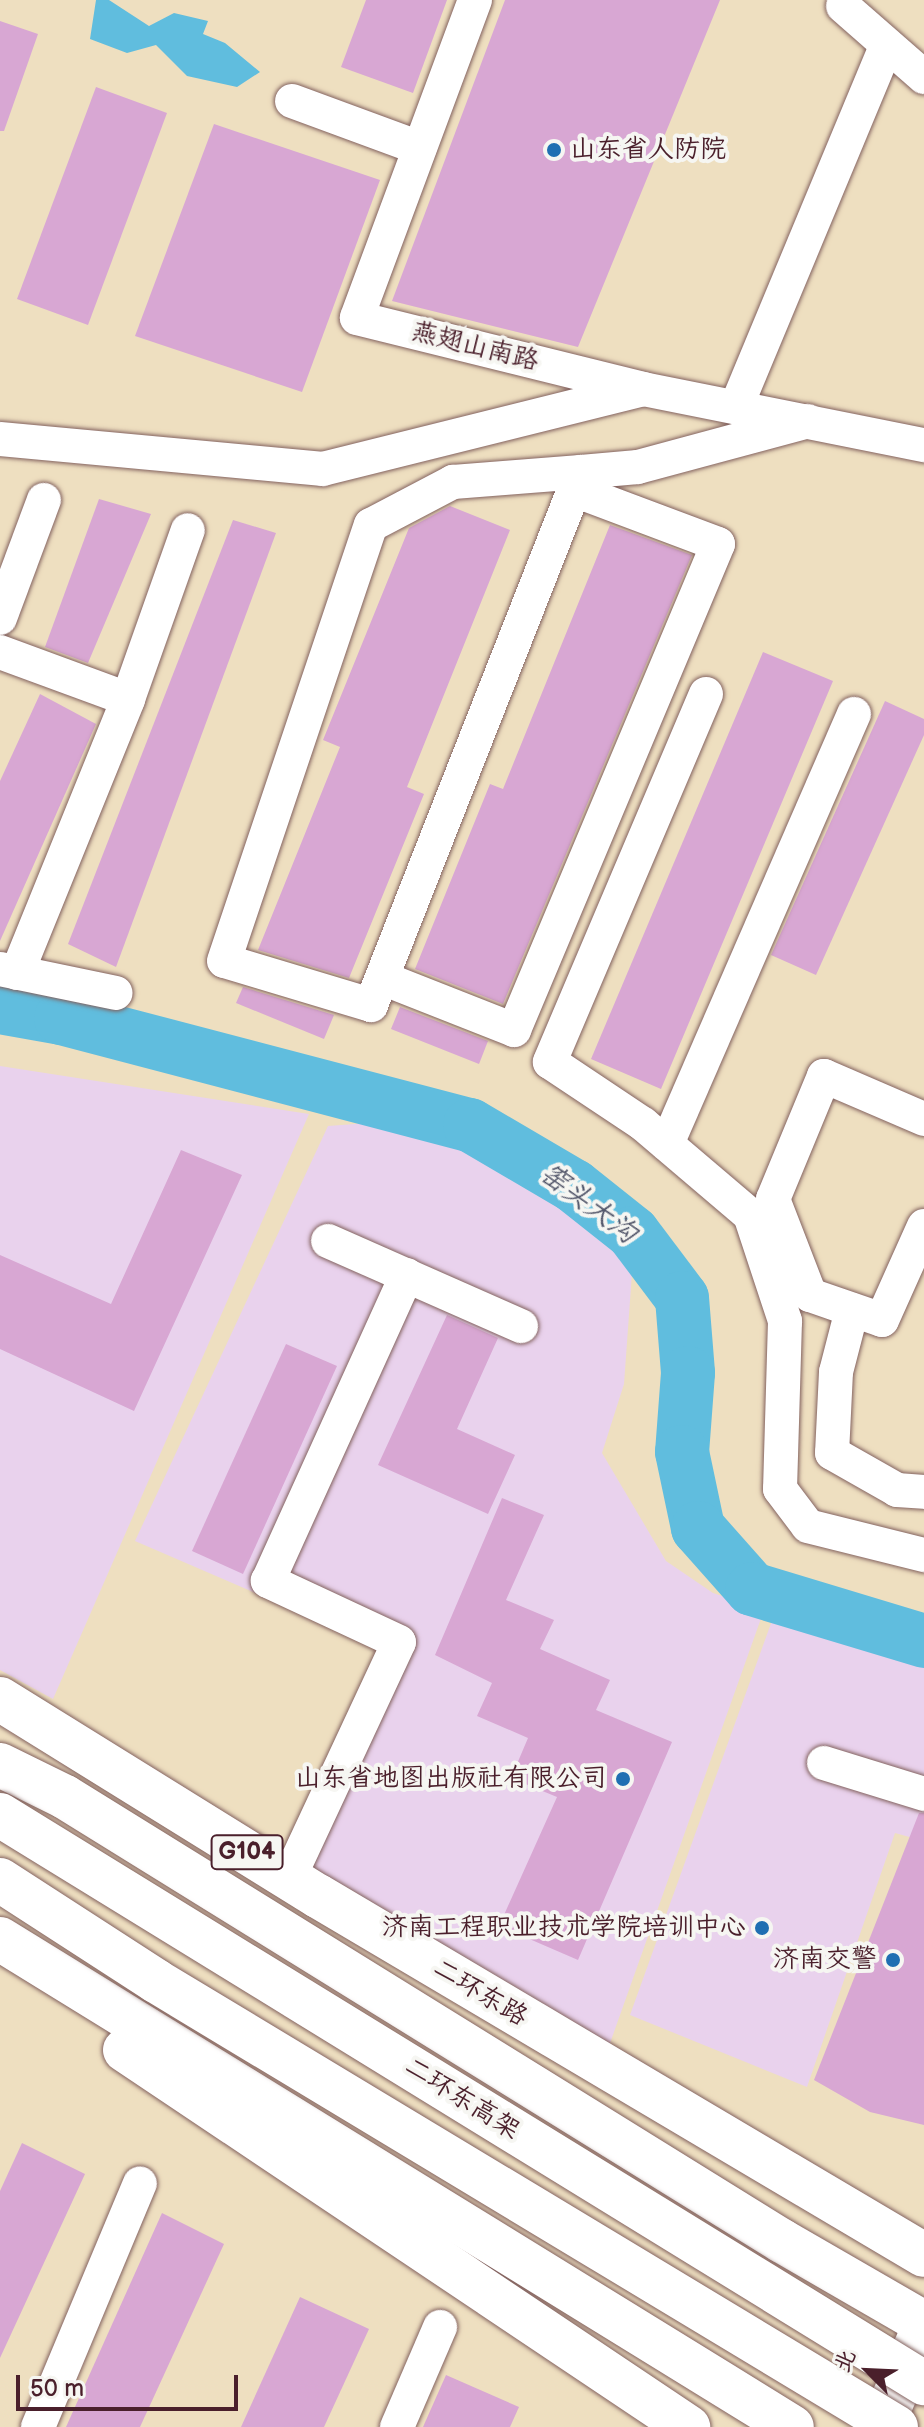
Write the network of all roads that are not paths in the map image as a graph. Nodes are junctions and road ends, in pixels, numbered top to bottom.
1 (475, 0) edge
2 (843, 6) dead end
3 (887, 45) junction
4 (924, 77) edge
5 (292, 101) dead end
6 (420, 148) junction
7 (643, 389) junction
8 (736, 407) junction
9 (808, 421) junction
10 (0, 439) edge
11 (924, 445) edge
12 (578, 481) junction
13 (44, 500) dead end
14 (188, 530) dead end
15 (0, 618) edge
16 (0, 652) edge
17 (706, 694) dead end
18 (128, 699) junction
19 (854, 714) dead end
20 (9, 971) edge
21 (382, 978) junction
22 (116, 993) dead end
23 (921, 1110) edge
24 (667, 1144) junction
25 (924, 1226) edge
26 (328, 1241) dead end
27 (407, 1275) junction
28 (852, 1310) junction
29 (521, 1326) dead end
30 (924, 1492) edge
31 (924, 1555) edge
32 (0, 1699) edge
33 (824, 1763) dead end
34 (0, 1765) edge
35 (924, 1794) edge
36 (0, 1815) edge
37 (289, 1878) junction
38 (0, 1880) edge
39 (0, 1939) edge
40 (0, 1968) edge
41 (140, 2183) dead end
42 (924, 2255) edge
43 (924, 2325) edge
44 (440, 2327) dead end
45 (924, 2383) edge
46 (788, 2425) edge
47 (38, 2427) edge
48 (397, 2427) edge
49 (688, 2427) edge
50 (881, 2427) edge
51 (896, 2427) edge

1 - 6 street, 燕翅山南路
2 - 3 street
3 - 4 street
3 - 8 street
5 - 6 street
6 - 7 street, 燕翅山南路
7 - 8 street, 燕翅山南路
7 - 10 street
8 - 9 street, 燕翅山南路
9 - 11 street, 燕翅山南路
9 - 12 street
12 - 21 street
12 - 21 street
12 - 21 street
13 - 15 street
14 - 18 street
16 - 18 street
17 - 24 street
18 - 20 street
19 - 24 street
20 - 22 street
23 - 28 street
24 - 31 street
25 - 28 street
26 - 27 street
27 - 29 street
27 - 37 street
28 - 30 street
32 - 37 main road, 二环东路 / G104
33 - 35 street
34 - 43 main road
36 - 45 main road, 二环东高架, bridge
37 - 42 main road, 二环东路 / G104
38 - 51 main road, bridge
39 - 46 main road
40 - 49 main road
41 - 47 street
43 - 50 main road
44 - 48 street

